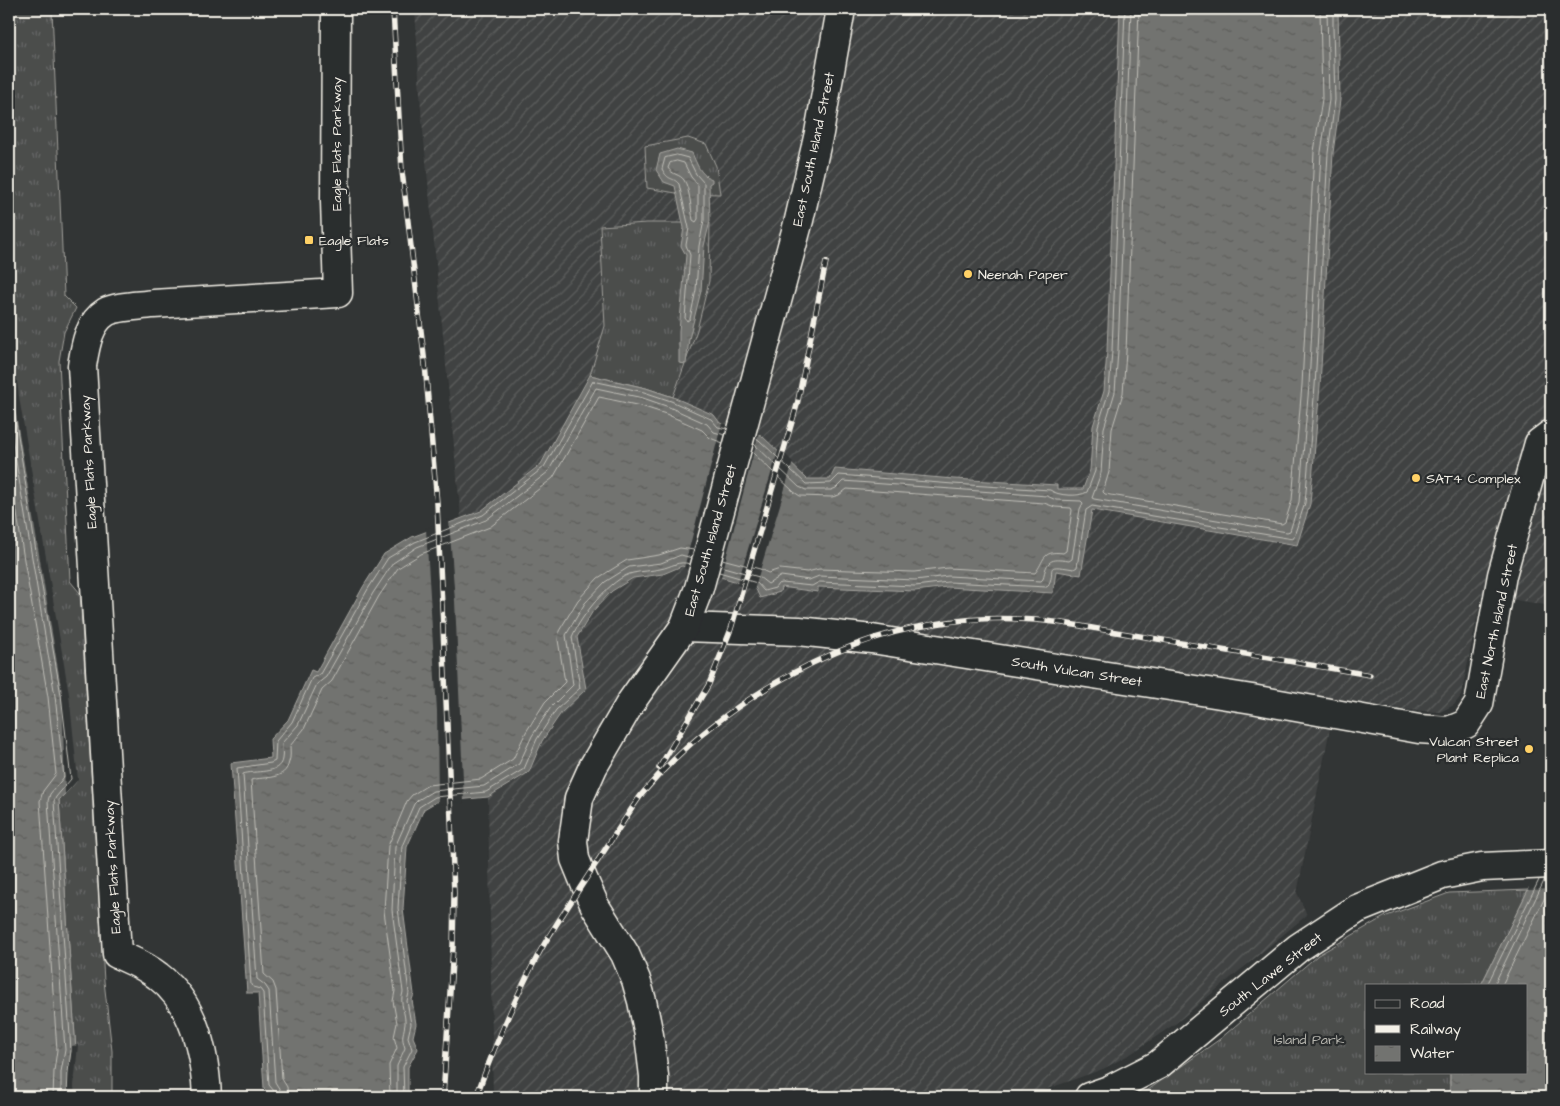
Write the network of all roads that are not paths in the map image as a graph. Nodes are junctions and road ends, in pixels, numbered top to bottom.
1 (336, 9) edge
2 (841, 9) edge
3 (1551, 434) edge
4 (684, 627) junction
5 (1466, 724) joint
6 (1543, 864) edge
7 (207, 1097) edge
8 (654, 1097) edge
9 (1089, 1097) edge

1 - 7 street, Eagle Flats Parkway
2 - 4 street, East South Island Street
3 - 5 street, East North Island Street
4 - 5 street, South Vulcan Street
4 - 8 street, East South Island Street
6 - 9 street, South Lawe Street

